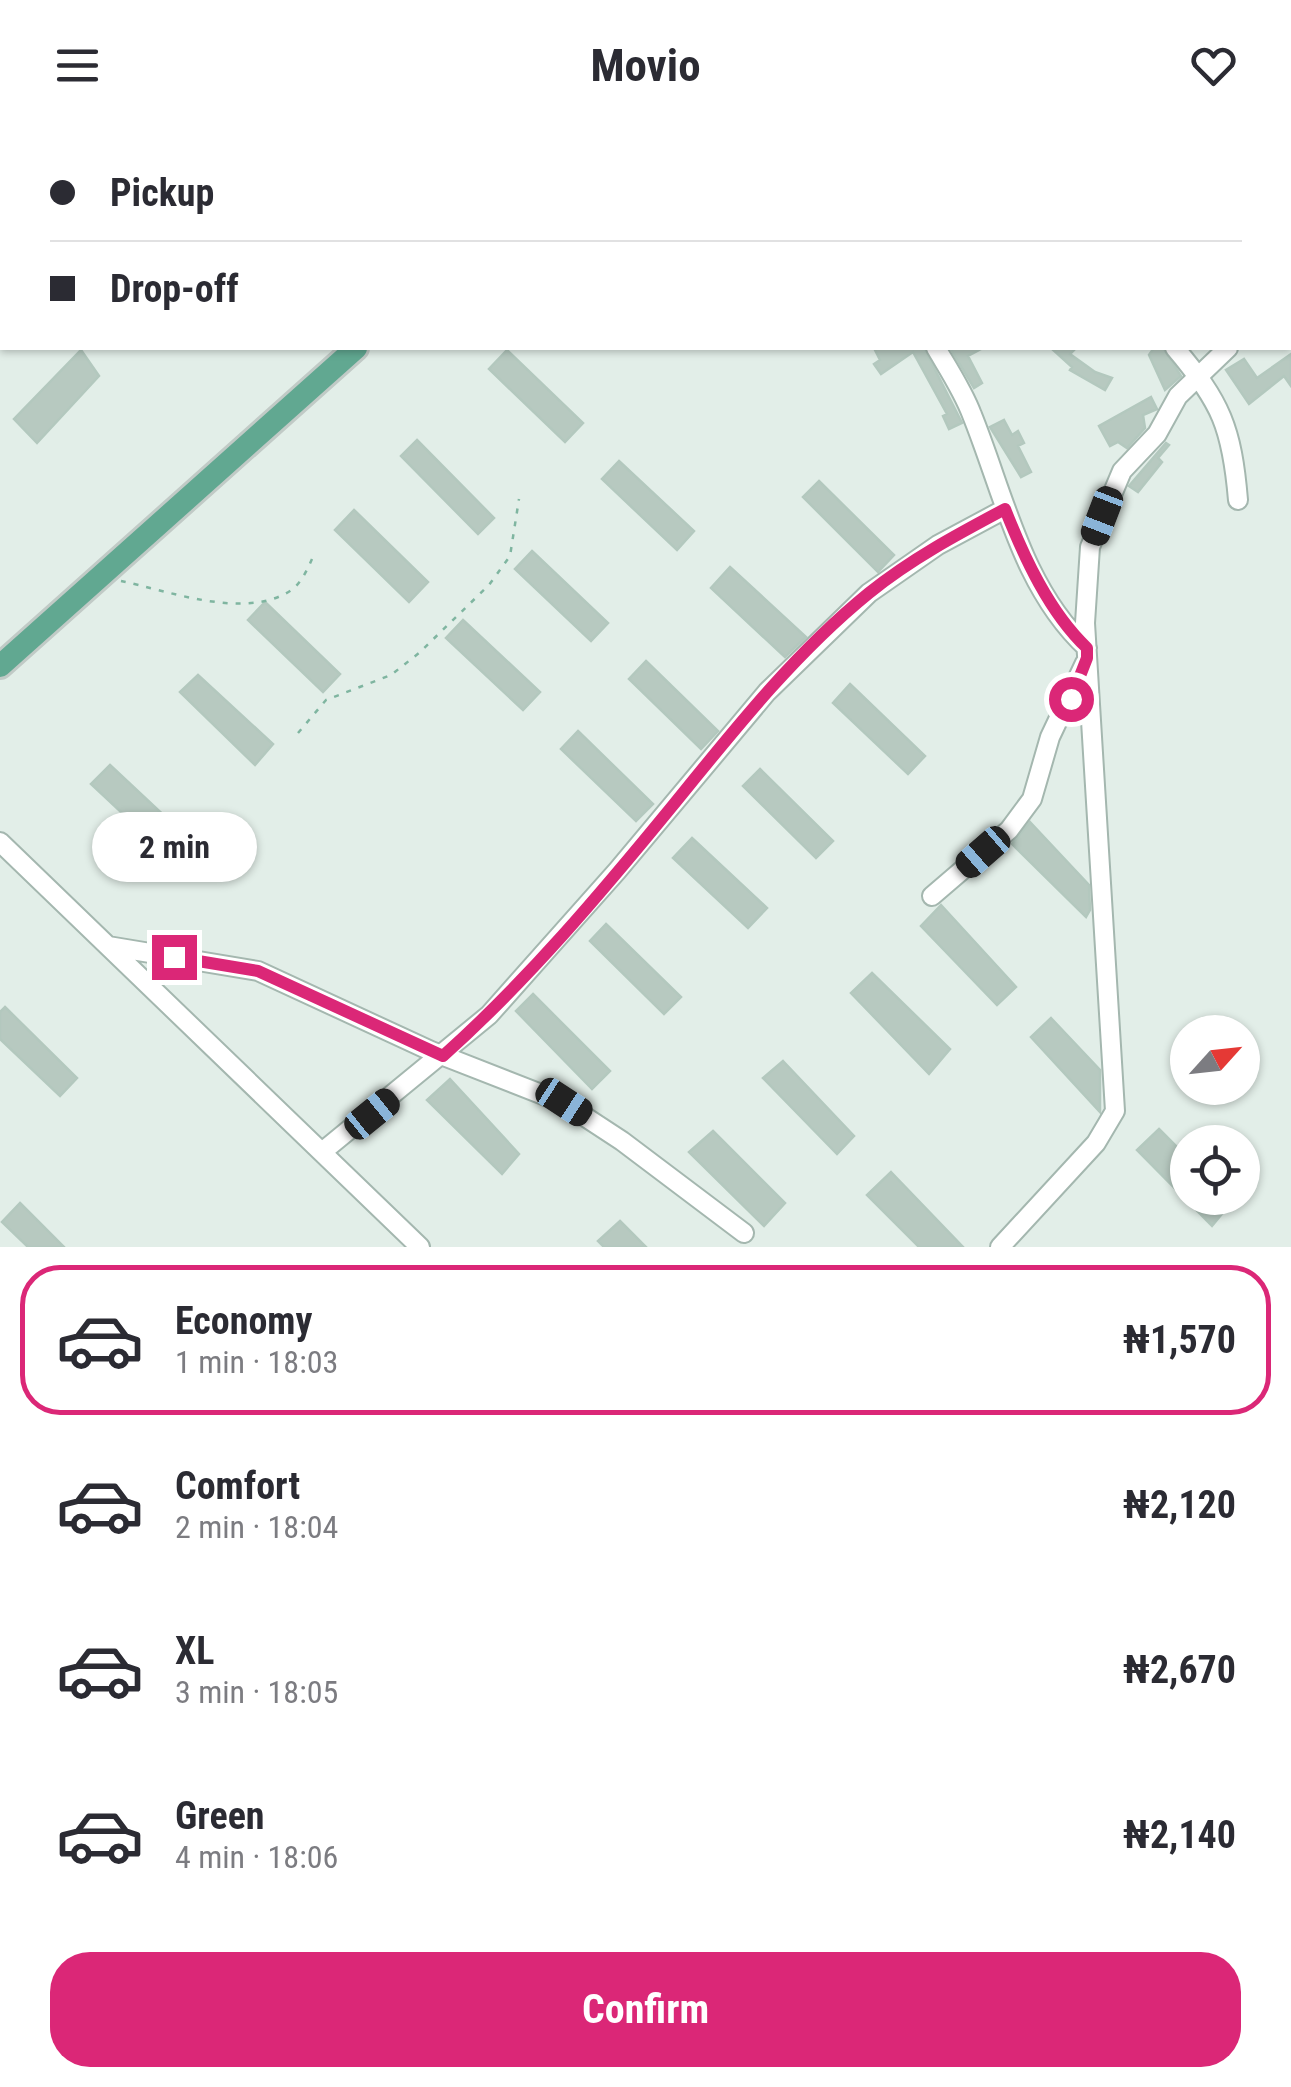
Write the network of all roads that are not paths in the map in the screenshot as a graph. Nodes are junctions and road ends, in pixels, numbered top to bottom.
1 (354, 350) edge
2 (937, 350) edge
3 (1178, 350) edge
4 (1226, 350) edge
5 (1198, 374) junction
6 (1238, 500) dead end
7 (1005, 509) junction
8 (1087, 653) junction
9 (0, 666) edge
10 (0, 842) edge
11 (932, 896) dead end
12 (108, 946) junction
13 (443, 1056) junction
14 (322, 1152) junction
15 (744, 1234) dead end
16 (420, 1247) edge
17 (1000, 1247) edge

1 - 9 main road
2 - 7 street
3 - 5 street
4 - 5 street
5 - 6 street
5 - 8 street
7 - 8 street
7 - 13 street
8 - 11 street
8 - 17 street
10 - 12 street
12 - 13 street
12 - 14 street
13 - 14 street
13 - 15 street
14 - 16 street

